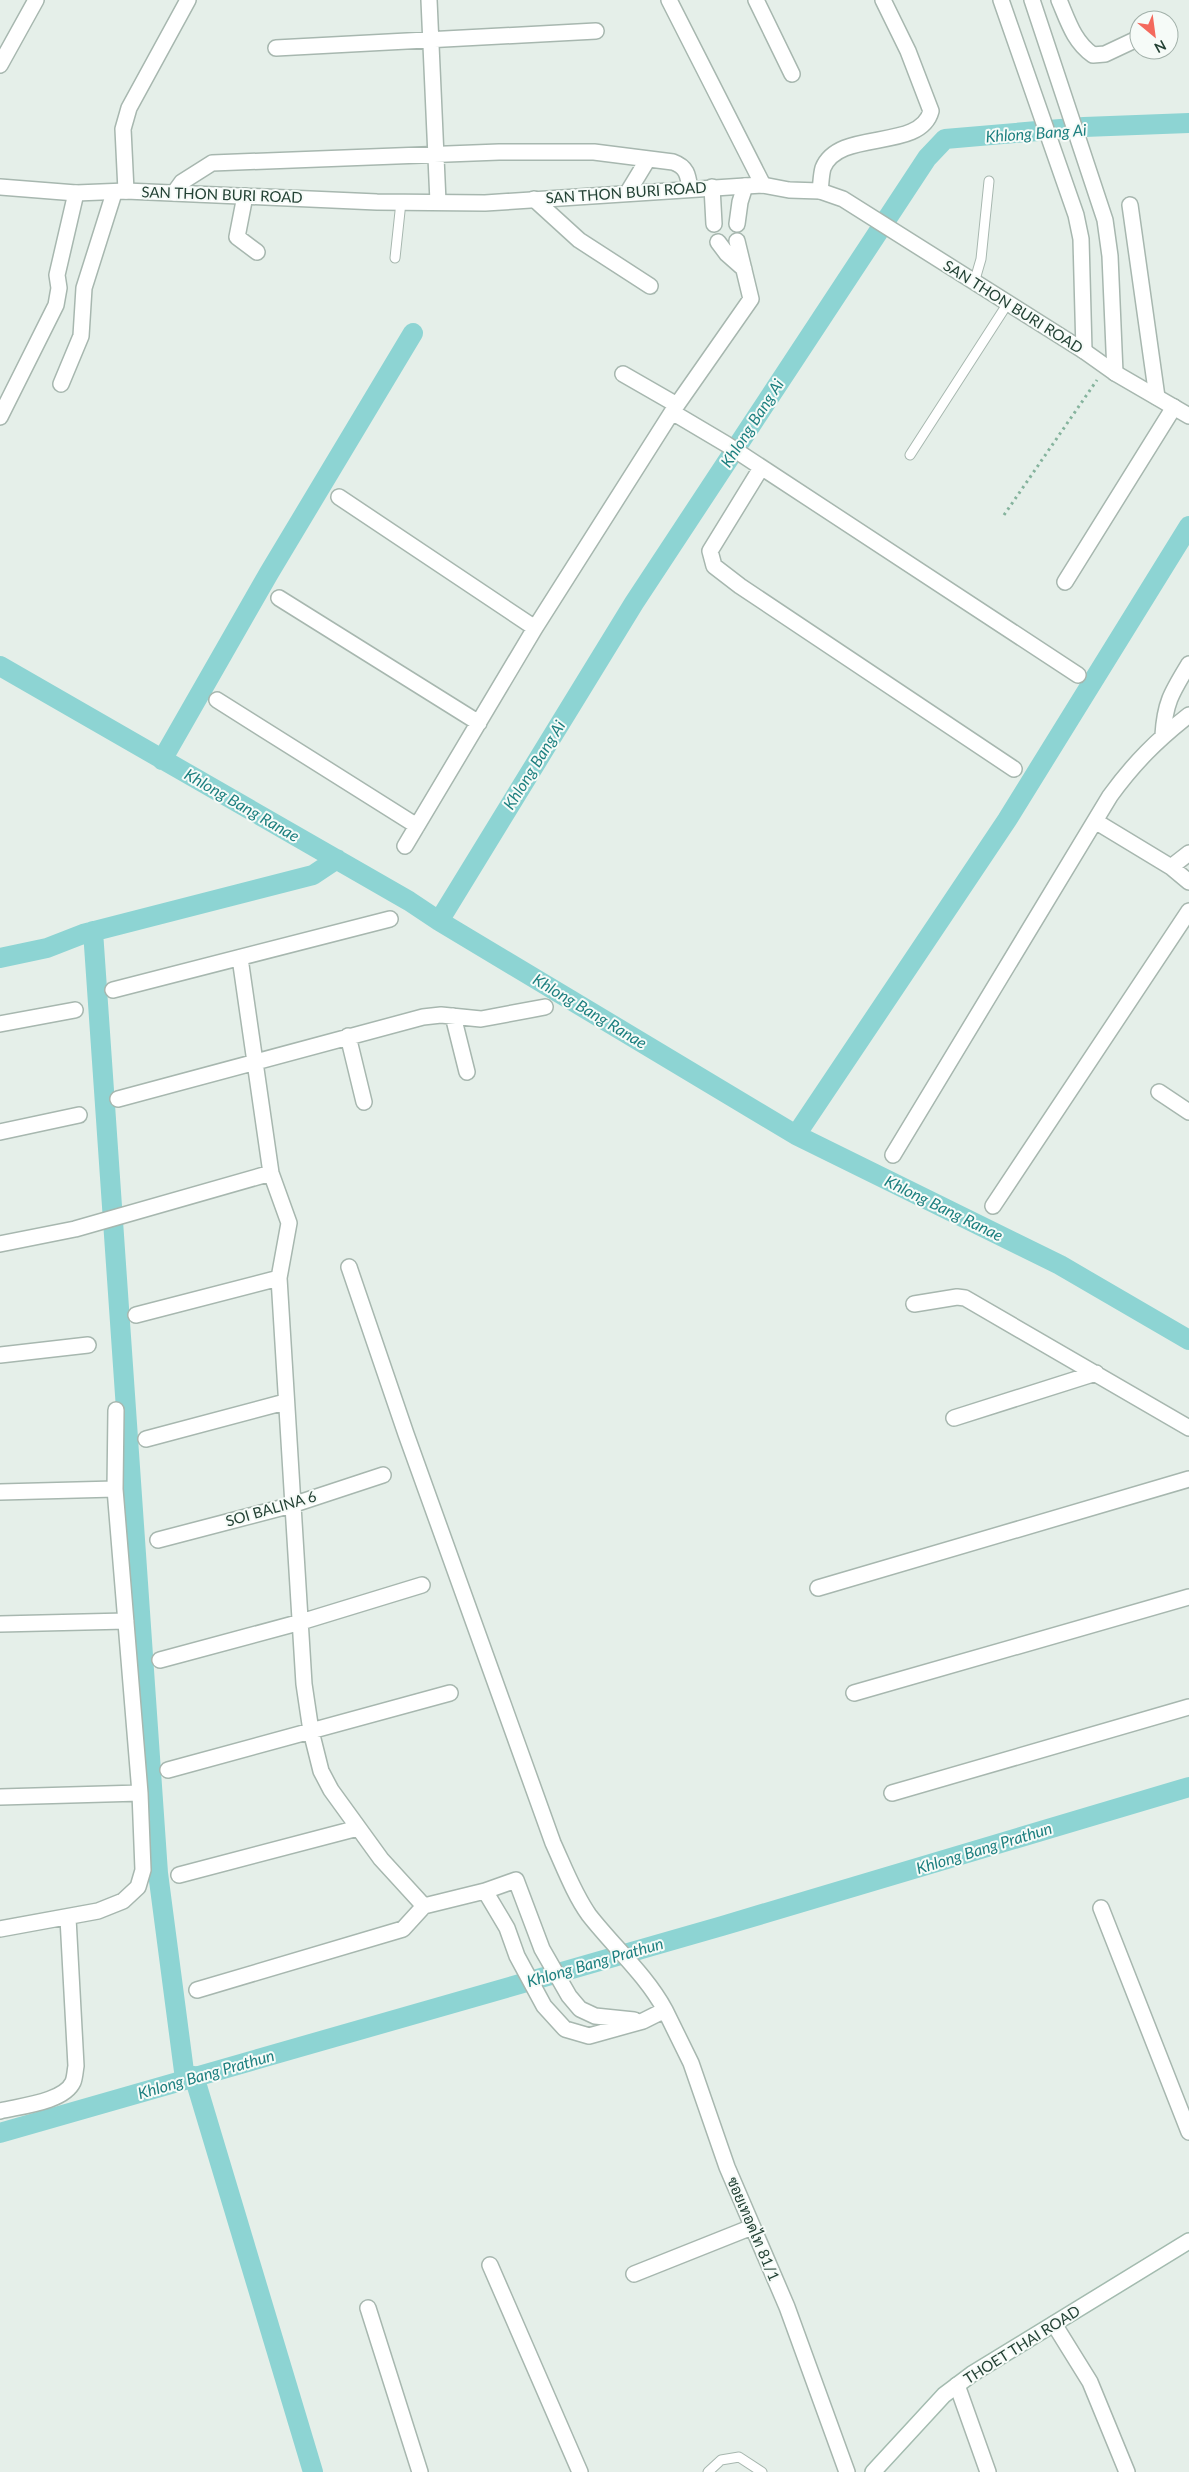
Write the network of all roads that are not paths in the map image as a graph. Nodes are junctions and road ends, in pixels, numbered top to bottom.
1 (36, 0) edge
2 (188, 0) edge
3 (429, 0) edge
4 (669, 0) edge
5 (756, 0) edge
6 (883, 0) edge
7 (1002, 0) edge
8 (1032, 0) edge
9 (1059, 0) edge
10 (596, 31) dead end
11 (431, 40) junction
12 (1129, 43) edge
13 (276, 48) dead end
14 (0, 65) edge
15 (792, 74) dead end
16 (436, 155) junction
17 (648, 159) junction
18 (990, 181) dead end
19 (763, 185) junction
20 (746, 186) junction
21 (0, 187) edge
22 (712, 188) junction
23 (690, 189) junction
24 (820, 191) junction
25 (120, 192) junction
26 (628, 192) junction
27 (76, 193) junction
28 (174, 193) junction
29 (245, 196) junction
30 (534, 199) junction
31 (401, 202) junction
32 (438, 202) junction
33 (1130, 205) dead end
34 (714, 224) dead end
35 (737, 224) dead end
36 (1107, 237) junction
37 (1081, 239) junction
38 (737, 241) dead end
39 (718, 242) dead end
40 (257, 252) dead end
41 (395, 258) dead end
42 (744, 269) junction
43 (974, 283) junction
44 (650, 286) dead end
45 (1008, 303) junction
46 (1084, 351) junction
47 (1110, 370) junction
48 (623, 374) dead end
49 (61, 384) dead end
50 (1157, 398) junction
51 (674, 408) junction
52 (1185, 412) edge
53 (0, 417) edge
54 (910, 455) dead end
55 (761, 468) junction
56 (339, 497) dead end
57 (1065, 582) dead end
58 (279, 598) dead end
59 (535, 628) junction
60 (1189, 664) edge
61 (1078, 675) dead end
62 (217, 700) dead end
63 (1189, 715) edge
64 (479, 723) junction
65 (1163, 735) junction
66 (1014, 769) dead end
67 (1095, 821) junction
68 (417, 826) junction
69 (405, 846) dead end
70 (1189, 853) edge
71 (1172, 868) junction
72 (1189, 882) edge
73 (1189, 912) edge
74 (390, 919) dead end
75 (240, 958) junction
76 (113, 990) dead end
77 (545, 1007) dead end
78 (75, 1010) dead end
79 (453, 1016) junction
80 (0, 1024) edge
81 (348, 1036) junction
82 (255, 1061) junction
83 (466, 1072) dead end
84 (1158, 1092) dead end
85 (118, 1099) dead end
86 (364, 1102) dead end
87 (1189, 1112) edge
88 (79, 1115) dead end
89 (0, 1132) edge
90 (893, 1155) dead end
91 (271, 1173) junction
92 (993, 1206) dead end
93 (0, 1244) edge
94 (349, 1267) dead end
95 (279, 1278) junction
96 (914, 1304) dead end
97 (136, 1315) dead end
98 (88, 1345) dead end
99 (0, 1355) edge
100 (1096, 1373) junction
101 (285, 1402) junction
102 (116, 1410) dead end
103 (954, 1418) dead end
104 (1189, 1428) edge
105 (146, 1439) dead end
106 (383, 1475) dead end
107 (1189, 1479) edge
108 (115, 1489) junction
109 (0, 1492) edge
110 (292, 1505) junction
111 (158, 1540) dead end
112 (422, 1585) dead end
113 (818, 1588) dead end
114 (1189, 1597) edge
115 (126, 1621) junction
116 (301, 1622) junction
117 (0, 1624) edge
118 (160, 1660) dead end
119 (450, 1693) dead end
120 (854, 1693) dead end
121 (1189, 1707) edge
122 (311, 1732) junction
123 (168, 1770) dead end
124 (140, 1793) junction
125 (892, 1793) dead end
126 (0, 1797) edge
127 (358, 1828) junction
128 (179, 1875) dead end
129 (484, 1892) junction
130 (424, 1906) junction
131 (1102, 1908) dead end
132 (68, 1918) junction
133 (531, 1921) junction
134 (508, 1928) junction
135 (0, 1929) edge
136 (197, 1990) dead end
137 (666, 2010) junction
138 (642, 2021) junction
139 (1185, 2110) edge
140 (0, 2111) edge
141 (1189, 2132) edge
142 (752, 2227) junction
143 (1189, 2241) edge
144 (490, 2266) dead end
145 (634, 2274) dead end
146 (368, 2308) dead end
147 (1054, 2324) junction
148 (957, 2385) junction
149 (420, 2472) edge
150 (580, 2472) edge
151 (708, 2472) edge
152 (762, 2472) edge
153 (847, 2472) edge
154 (874, 2472) edge
155 (988, 2472) edge
156 (1127, 2472) edge

1 - 14 street
2 - 25 street
3 - 11 street
4 - 19 street
5 - 15 street
6 - 24 street
7 - 37 street
8 - 36 street
9 - 12 street
10 - 11 street
11 - 13 street
11 - 16 street
16 - 17 street
16 - 28 street
16 - 32 street
17 - 23 street
17 - 26 street
18 - 43 lane
19 - 20 street, SAN THON BURI ROAD
19 - 24 street, SAN THON BURI ROAD
20 - 22 street, SAN THON BURI ROAD
20 - 35 street
21 - 27 street, SAN THON BURI ROAD
22 - 23 street, SAN THON BURI ROAD
22 - 34 street
23 - 26 street, SAN THON BURI ROAD
24 - 43 street, SAN THON BURI ROAD
25 - 27 street, SAN THON BURI ROAD
25 - 28 street, SAN THON BURI ROAD
25 - 49 street
26 - 30 street, SAN THON BURI ROAD
27 - 53 street
28 - 29 street, SAN THON BURI ROAD
29 - 31 street, SAN THON BURI ROAD
29 - 40 street
30 - 32 street, SAN THON BURI ROAD
30 - 44 street
31 - 32 street, SAN THON BURI ROAD
31 - 41 lane
33 - 50 street
36 - 37 street
36 - 47 street
37 - 46 street
38 - 42 street
39 - 42 street
42 - 51 street
43 - 45 street, SAN THON BURI ROAD
45 - 46 street, SAN THON BURI ROAD
45 - 54 lane
46 - 47 street, SAN THON BURI ROAD
47 - 50 street, SAN THON BURI ROAD
48 - 51 street
50 - 52 street, SAN THON BURI ROAD
51 - 55 street
51 - 59 street
52 - 57 street
55 - 61 street
55 - 66 street
56 - 59 street
58 - 64 street
59 - 64 street
60 - 65 street
62 - 68 street
63 - 65 street
64 - 68 street
65 - 67 street
67 - 71 street
67 - 90 street
68 - 69 street
70 - 71 street
71 - 72 street
73 - 92 street
74 - 75 street
75 - 76 street
75 - 82 street
77 - 79 street
78 - 80 street
79 - 81 street
79 - 83 street
81 - 82 street
81 - 86 street
82 - 85 street
82 - 91 street
84 - 87 street
88 - 89 street
91 - 93 street
91 - 95 street
94 - 137 street, ซอยเทอดไท 81/1
95 - 97 street
95 - 101 street
96 - 100 street
98 - 99 street
100 - 103 street
100 - 104 street
101 - 105 street
101 - 110 street
102 - 108 street
106 - 110 street, SOI BALINA 6
107 - 113 street
108 - 109 street
108 - 115 street
110 - 111 street, SOI BALINA 6
110 - 116 street
112 - 116 street
114 - 120 street
115 - 117 street
115 - 124 street
116 - 118 street
116 - 122 street
119 - 122 street
121 - 125 street
122 - 123 street
122 - 127 street
124 - 126 street
124 - 132 street
127 - 128 street
127 - 130 street
129 - 130 street
129 - 133 street
129 - 134 street
130 - 136 street
131 - 139 street
132 - 135 street
132 - 140 street
133 - 134 street
133 - 138 street
134 - 138 street
137 - 138 street
137 - 142 street, ซอยเทอดไท 81/1
139 - 141 street
142 - 145 street
142 - 153 street, ซอยเทอดไท 81/1
143 - 147 street, THOET THAI ROAD
144 - 150 street
146 - 149 street
147 - 148 street, THOET THAI ROAD
147 - 156 street
148 - 154 street, THOET THAI ROAD
148 - 155 street
151 - 152 lane

